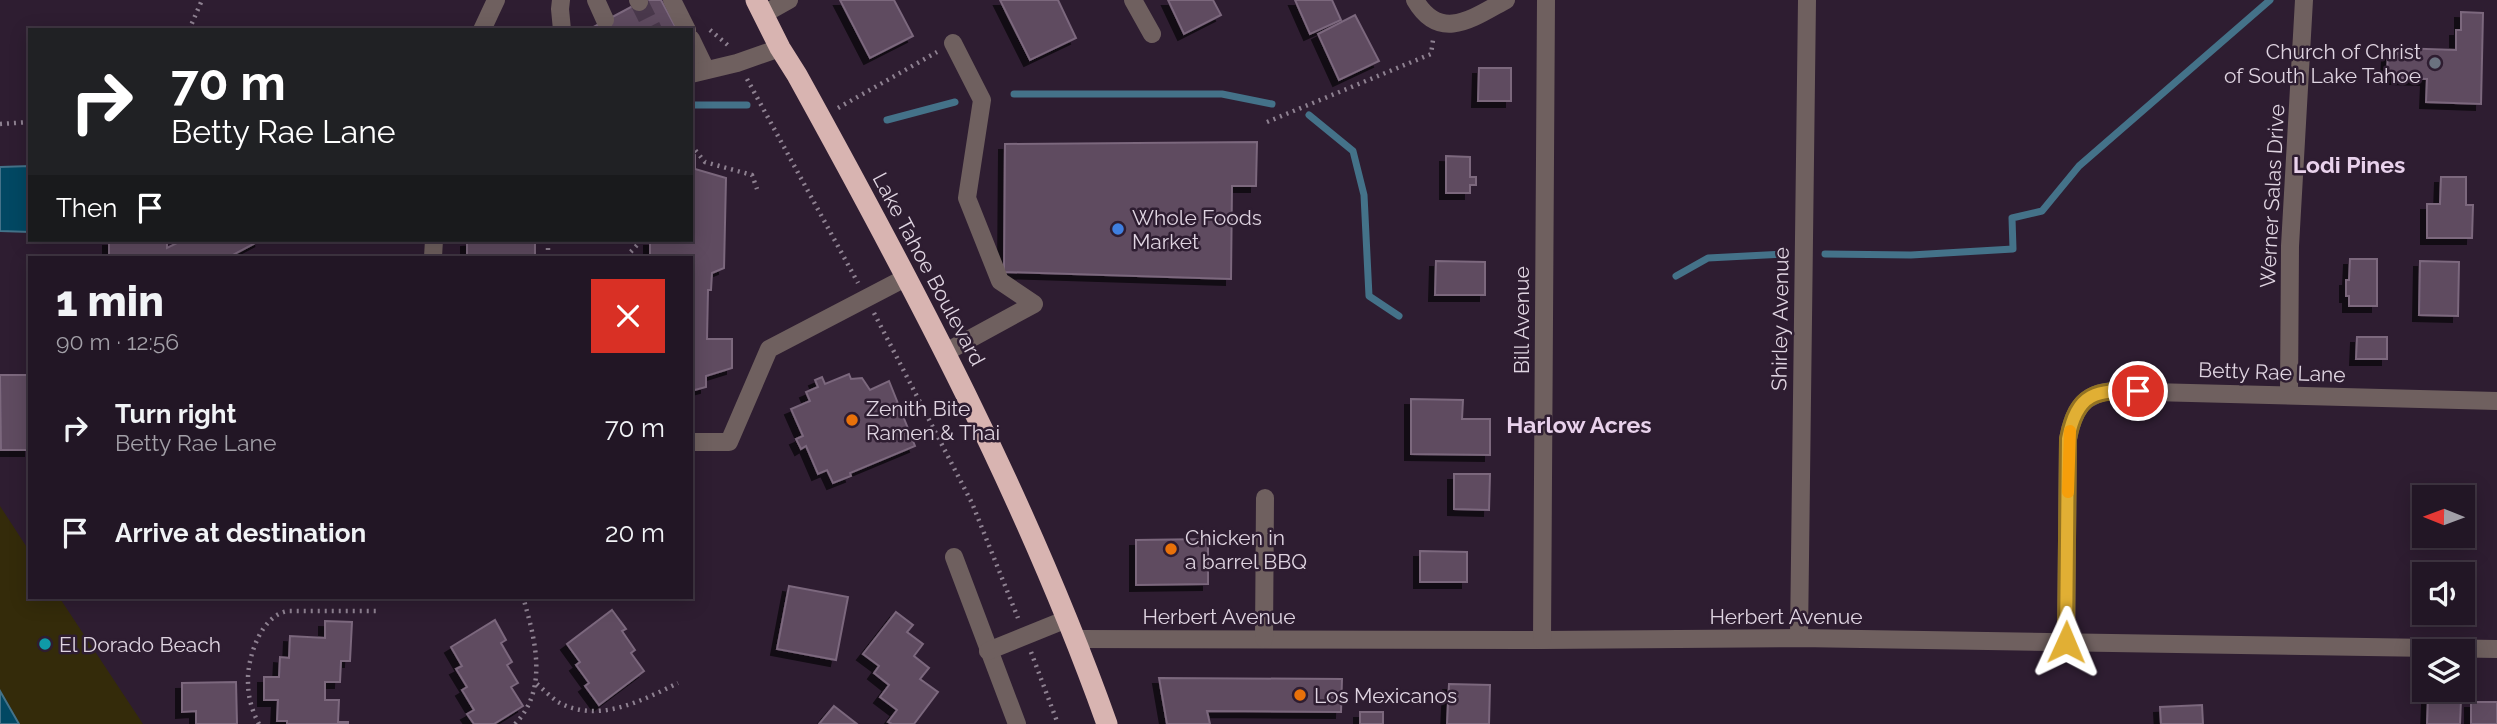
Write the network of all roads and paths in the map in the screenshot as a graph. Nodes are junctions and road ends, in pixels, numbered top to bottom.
1 (202, 0) edge
2 (496, 0) edge
3 (561, 0) edge
4 (596, 0) edge
5 (672, 0) edge
6 (789, 0) edge
7 (1133, 0) edge
8 (1415, 0) edge
9 (1506, 0) edge
10 (1546, 0) edge
11 (1807, 0) edge
12 (2304, 0) edge
13 (760, 7) edge
14 (606, 20) dead end
15 (1435, 23) junction
16 (190, 28) edge
17 (483, 28) edge
18 (562, 28) edge
19 (686, 28) edge
20 (709, 29) dead end
21 (1152, 34) dead end
22 (953, 43) joint
23 (693, 47) edge
24 (780, 48) junction
25 (737, 63) junction
26 (699, 72) edge
27 (820, 117) junction
28 (28, 122) edge
29 (1267, 122) dead end
30 (0, 124) edge
31 (693, 147) edge
32 (757, 189) dead end
33 (638, 242) edge
34 (627, 256) edge
35 (907, 276) junction
36 (866, 298) junction
37 (946, 352) junction
38 (2289, 395) junction
39 (2497, 401) edge
40 (693, 442) edge
41 (1265, 498) dead end
42 (954, 557) dead end
43 (524, 599) edge
44 (377, 611) dead end
45 (1067, 619) junction
46 (2497, 632) edge
47 (1025, 634) junction
48 (1799, 638) junction
49 (1076, 639) junction
50 (1264, 639) junction
51 (1542, 640) junction
52 (2066, 642) junction
53 (2497, 649) edge
54 (988, 651) junction
55 (677, 683) dead end
56 (537, 684) junction
57 (259, 724) edge
58 (515, 724) edge
59 (1017, 724) edge
60 (1058, 724) edge
61 (1107, 724) edge

1 - 16 path
2 - 17 street
3 - 18 street
4 - 14 street
5 - 19 street
6 - 13 street
7 - 21 street
8 - 15 street
9 - 15 street
10 - 51 street, Bill Avenue
11 - 48 street, Shirley Avenue
12 - 38 street, Werner Salas Drive
13 - 24 highway, Lake Tahoe Boulevard
15 - 29 path
20 - 25 path
22 - 27 path
22 - 37 street
23 - 26 street
24 - 25 street
24 - 27 highway, Lake Tahoe Boulevard
25 - 26 street
25 - 36 path
27 - 35 highway, Lake Tahoe Boulevard
28 - 30 path
31 - 32 path
33 - 34 path
35 - 36 street
35 - 37 highway, Lake Tahoe Boulevard
36 - 40 street
36 - 47 path
37 - 45 highway, Lake Tahoe Boulevard
38 - 39 street, Betty Rae Lane
38 - 52 street, Betty Rae Lane
41 - 50 street
42 - 54 street
43 - 56 path
44 - 57 path
45 - 47 street
45 - 49 highway, Lake Tahoe Boulevard
46 - 53 street
47 - 54 street
47 - 60 path
48 - 51 street, Herbert Avenue
48 - 52 street, Herbert Avenue
49 - 50 street, Herbert Avenue
49 - 61 highway, Lake Tahoe Boulevard
50 - 51 street, Herbert Avenue
52 - 53 street, Herbert Avenue
54 - 59 street
55 - 56 path
56 - 58 path

